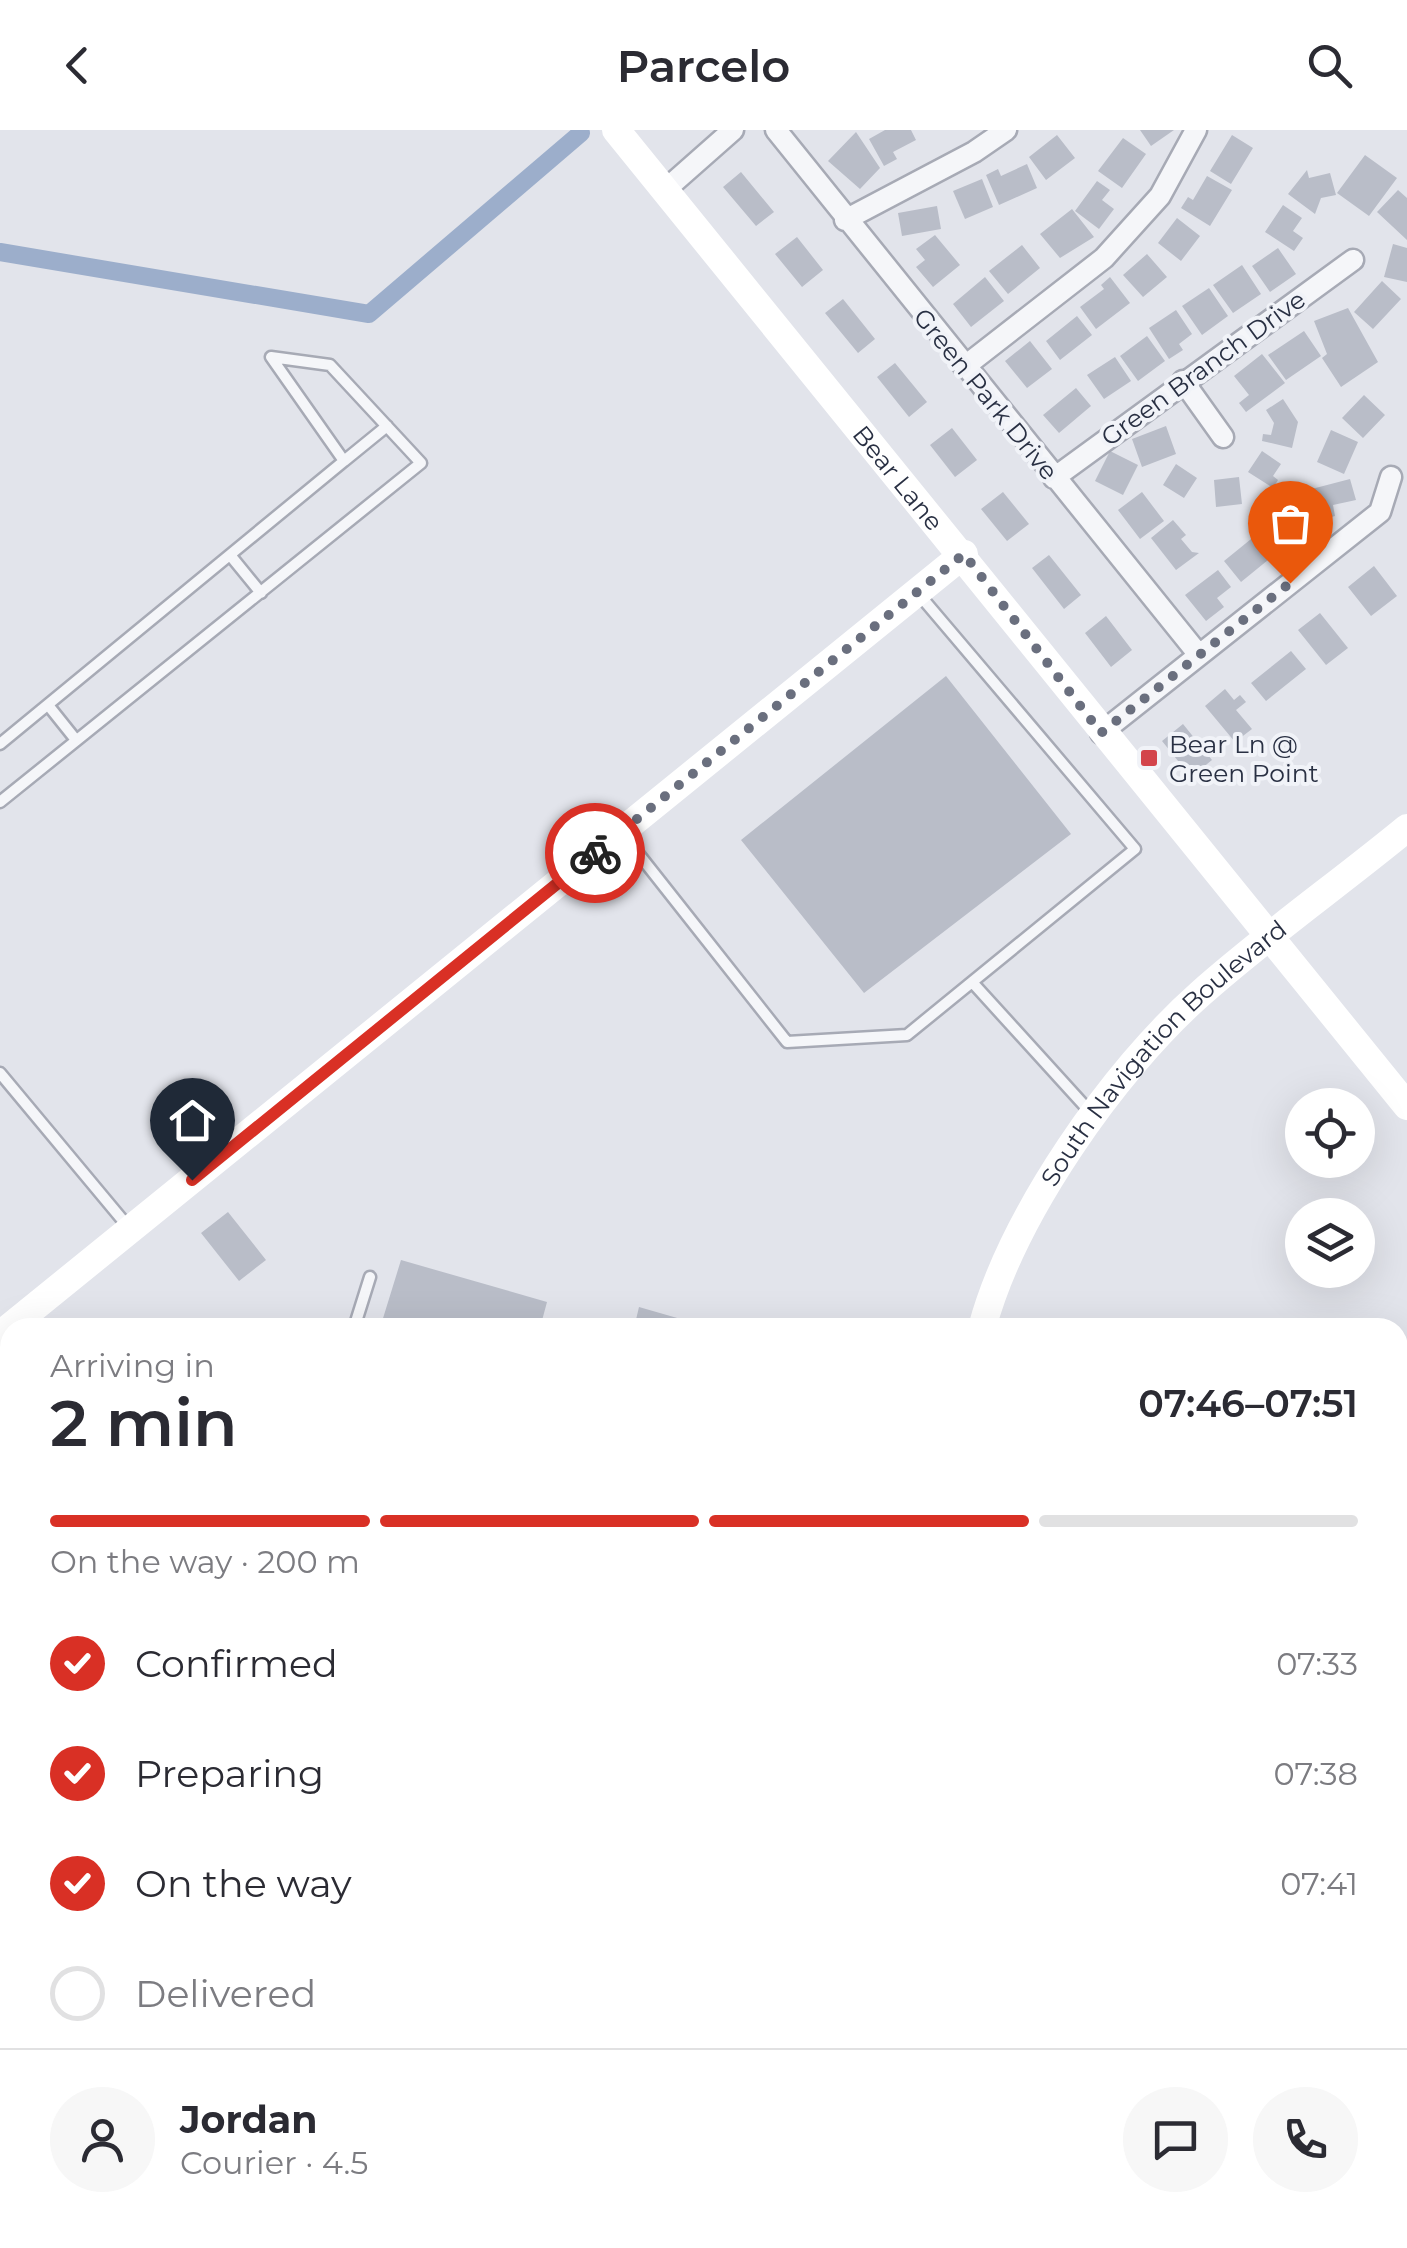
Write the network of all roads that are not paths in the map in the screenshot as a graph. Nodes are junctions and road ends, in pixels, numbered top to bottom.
1 (616, 130) edge
2 (733, 130) edge
3 (776, 130) edge
4 (1006, 130) edge
5 (1196, 130) edge
6 (665, 190) junction
7 (845, 220) junction
8 (1353, 260) dead end
9 (964, 367) junction
10 (1184, 380) junction
11 (387, 426) junction
12 (1223, 437) dead end
13 (344, 461) junction
14 (1391, 477) dead end
15 (1054, 478) junction
16 (964, 554) junction
17 (230, 555) junction
18 (917, 592) junction
19 (260, 593) junction
20 (1199, 654) junction
21 (48, 705) junction
22 (1101, 733) junction
23 (76, 740) junction
24 (0, 744) edge
25 (0, 802) edge
26 (1407, 828) edge
27 (621, 832) junction
28 (1272, 938) junction
29 (972, 982) junction
30 (0, 1074) edge
31 (1407, 1106) edge
32 (1095, 1117) junction
33 (130, 1230) junction
34 (370, 1276) dead end
35 (21, 1318) edge
36 (357, 1318) edge
37 (986, 1318) edge

1 - 6 street, Bear Lane
2 - 6 street
3 - 7 street, Green Park Drive
4 - 7 street
5 - 9 street
6 - 16 street, Bear Lane
7 - 9 street, Green Park Drive
8 - 10 street, Green Branch Drive
9 - 15 street, Green Park Drive
10 - 12 street
10 - 15 street, Green Branch Drive
11 - 13 lane
11 - 13 lane
11 - 19 lane
13 - 17 lane
14 - 20 street
15 - 20 street, Green Park Drive
16 - 18 street
16 - 22 street, Bear Lane
17 - 19 lane
17 - 21 lane
18 - 27 street
18 - 29 lane
19 - 23 lane
20 - 22 street
21 - 23 lane
21 - 24 lane
22 - 28 street, Bear Lane
23 - 25 lane
26 - 28 street, South Navigation Boulevard
27 - 29 lane
27 - 33 street
28 - 31 street, Bear Lane
28 - 32 street, South Navigation Boulevard
29 - 32 lane
30 - 33 lane
32 - 37 street, South Navigation Boulevard
33 - 35 street
34 - 36 lane

